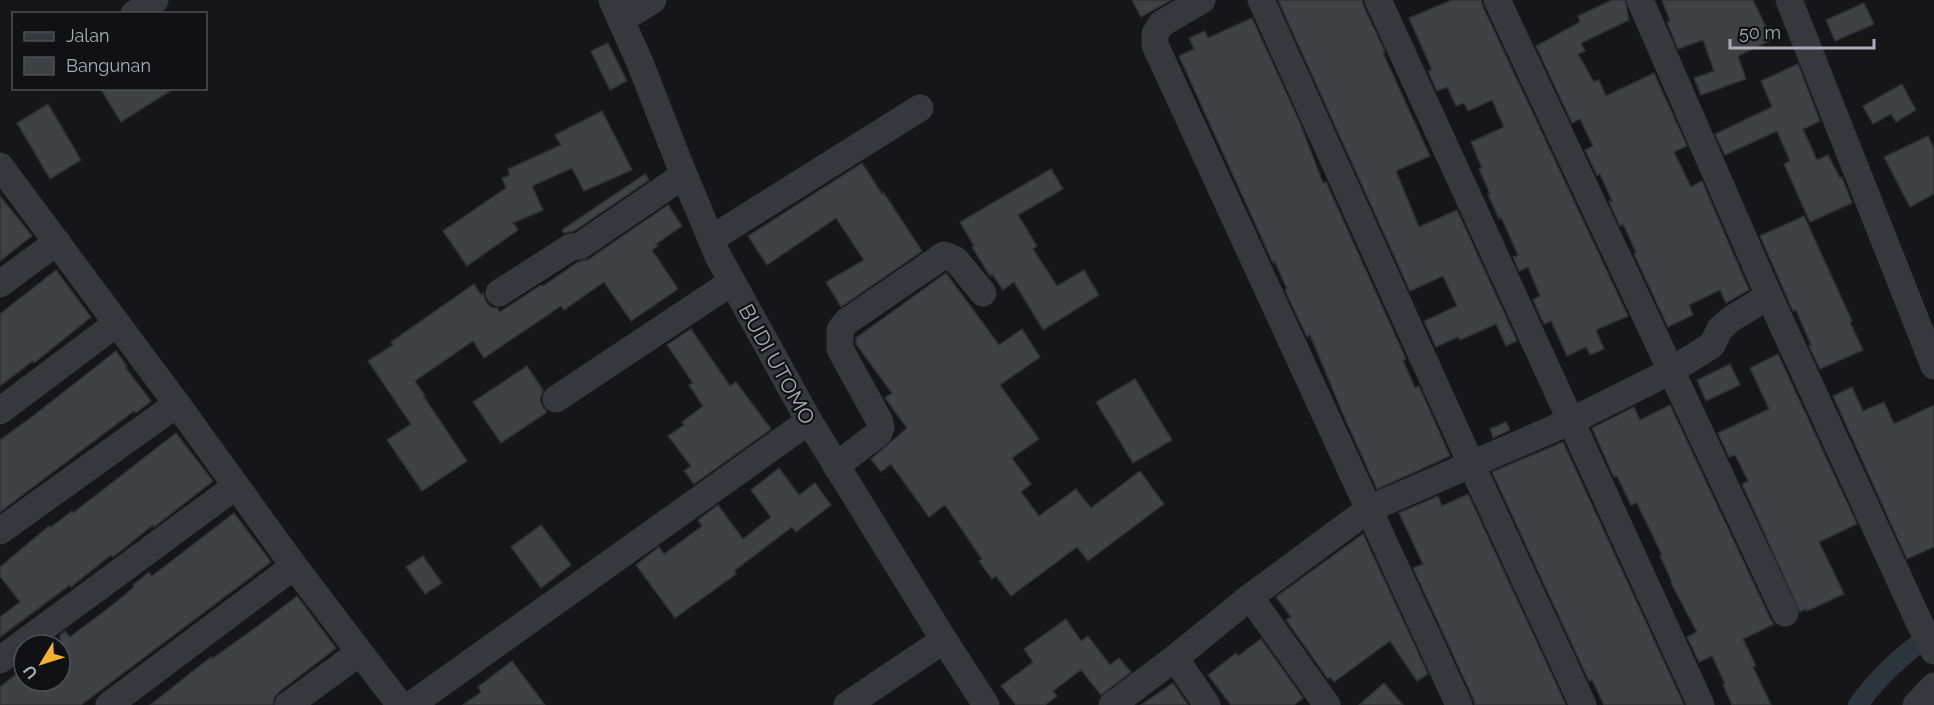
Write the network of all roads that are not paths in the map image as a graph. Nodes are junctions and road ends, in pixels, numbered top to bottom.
1 (155, 0) edge
2 (653, 0) edge
3 (1201, 0) edge
4 (1261, 0) edge
5 (1378, 0) edge
6 (1497, 0) edge
7 (1640, 0) edge
8 (1789, 0) edge
9 (617, 10) edge
10 (137, 12) edge
11 (920, 108) dead end
12 (0, 166) edge
13 (684, 175) junction
14 (711, 239) junction
15 (57, 242) junction
16 (732, 282) junction
17 (0, 284) edge
18 (500, 293) dead end
19 (983, 293) dead end
20 (1769, 296) junction
21 (117, 323) junction
22 (1934, 366) edge
23 (1671, 371) junction
24 (556, 399) dead end
25 (177, 404) junction
26 (0, 411) edge
27 (809, 421) junction
28 (1571, 421) junction
29 (836, 466) junction
30 (1472, 466) junction
31 (236, 486) junction
32 (1369, 510) junction
33 (0, 531) edge
34 (294, 566) junction
35 (1250, 597) junction
36 (1785, 613) dead end
37 (944, 640) junction
38 (1928, 640) edge
39 (359, 653) junction
40 (1175, 658) junction
41 (0, 660) edge
42 (1934, 686) edge
43 (853, 703) edge
44 (109, 705) edge
45 (288, 705) edge
46 (400, 705) edge
47 (411, 705) edge
48 (986, 705) edge
49 (1112, 705) edge
50 (1207, 705) edge
51 (1327, 705) edge
52 (1459, 705) edge
53 (1583, 705) edge
54 (1701, 705) edge
55 (1916, 705) edge

1 - 10 street
2 - 9 street
3 - 32 street
4 - 30 street
5 - 28 street
6 - 23 street
7 - 20 street
8 - 22 street
9 - 13 street, BUDI UTOMO
11 - 14 street
12 - 15 street
13 - 14 street, BUDI UTOMO
13 - 18 street
14 - 16 street, BUDI UTOMO
15 - 17 street
15 - 21 street
16 - 24 street
16 - 27 street, BUDI UTOMO
19 - 29 street
20 - 23 street
20 - 38 street
21 - 25 street
21 - 26 street
23 - 28 street
23 - 36 street
25 - 31 street
25 - 33 street
27 - 29 street, BUDI UTOMO
27 - 47 street
28 - 30 street
28 - 54 street
29 - 37 street, BUDI UTOMO
30 - 32 street
30 - 53 street
31 - 34 street
31 - 41 street
32 - 35 street
32 - 52 street
34 - 39 street
34 - 44 street
35 - 40 street
35 - 51 street
37 - 43 street
37 - 48 street, BUDI UTOMO
39 - 45 street
39 - 46 street
40 - 49 street
40 - 50 street
42 - 55 street

